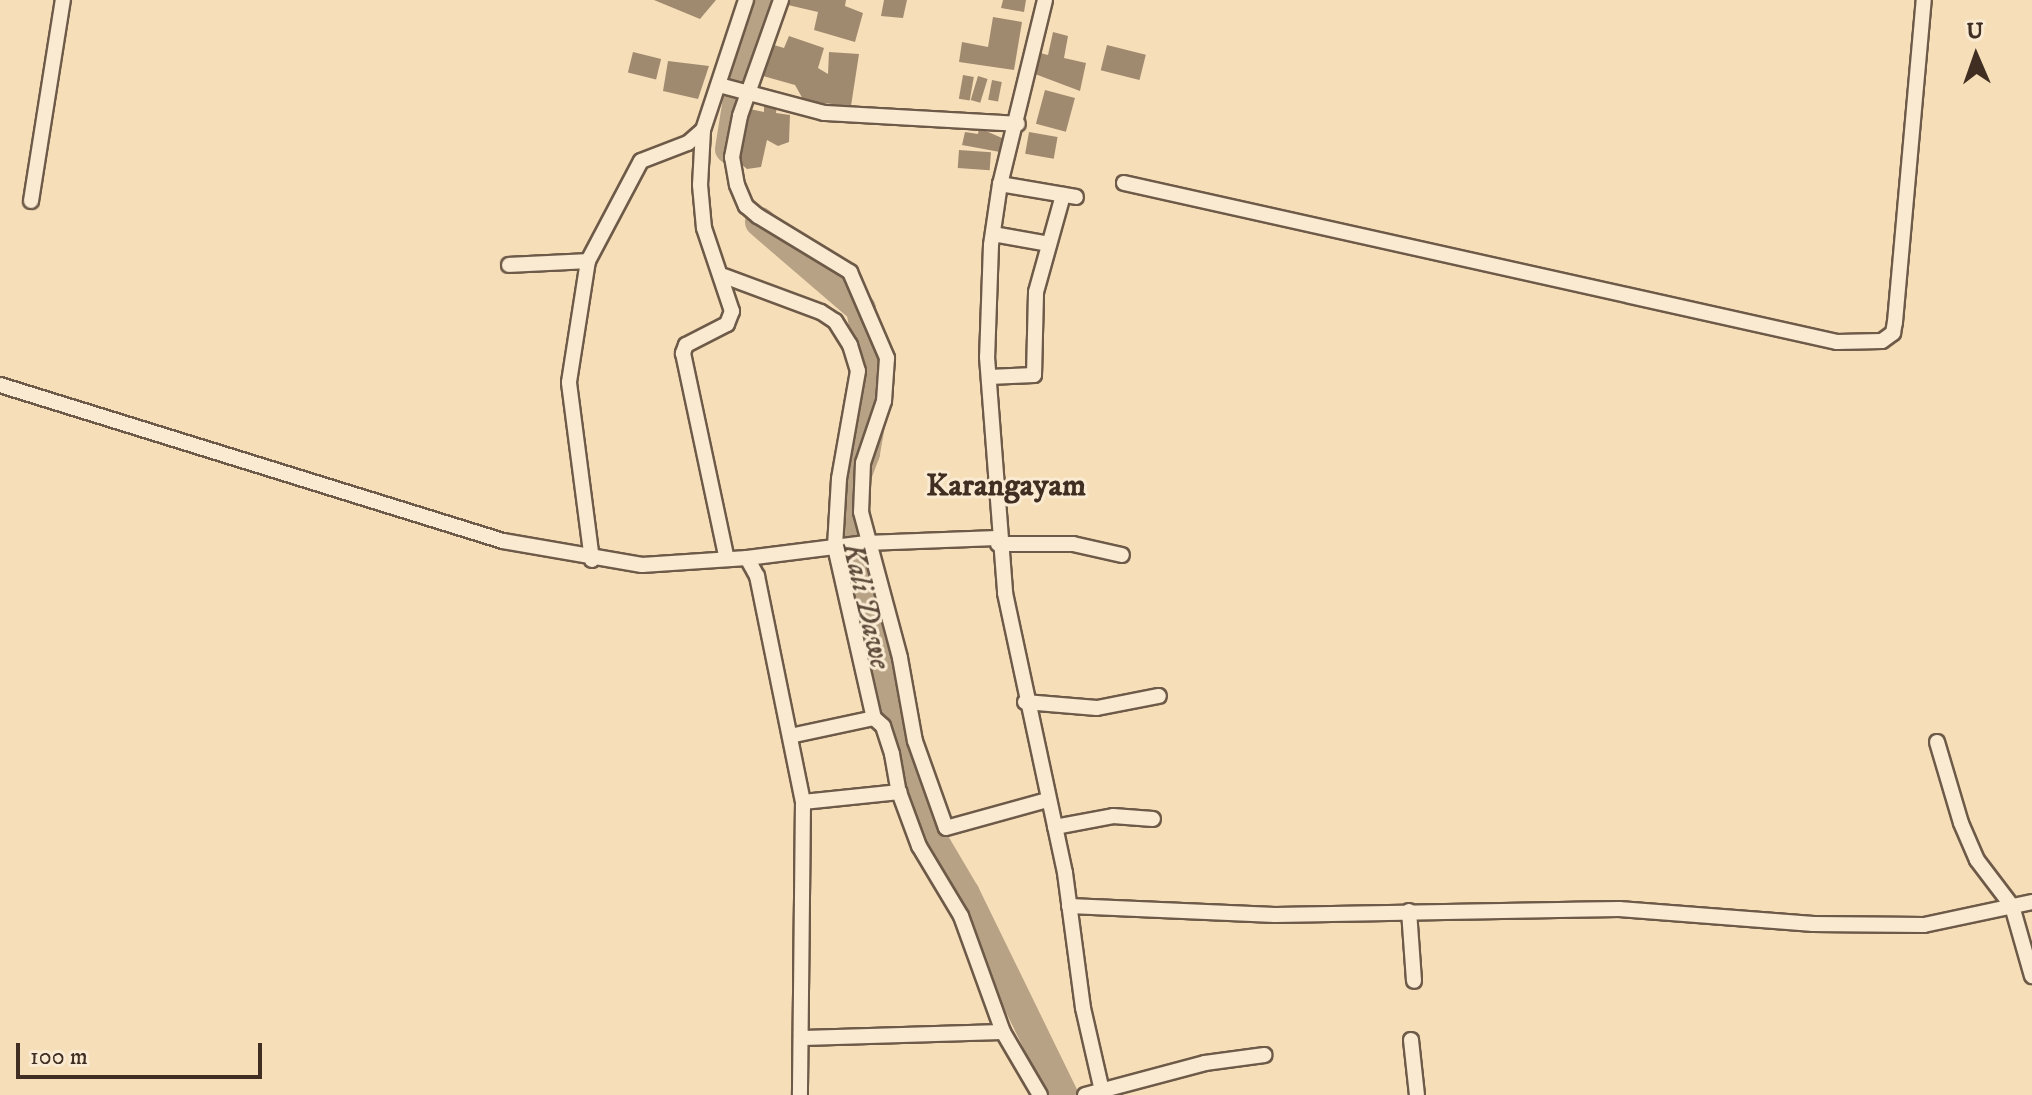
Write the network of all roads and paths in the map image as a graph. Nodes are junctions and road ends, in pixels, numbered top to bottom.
1 (63, 0) edge
2 (746, 0) edge
3 (781, 0) edge
4 (1045, 0) edge
5 (1924, 0) edge
6 (736, 88) junction
7 (1018, 124) junction
8 (703, 130) junction
9 (1124, 183) dead end
10 (1000, 184) junction
11 (31, 201) dead end
12 (993, 234) junction
13 (1049, 244) junction
14 (588, 261) junction
15 (509, 265) dead end
16 (724, 276) junction
17 (989, 377) junction
18 (0, 385) edge
19 (998, 541) junction
20 (861, 544) junction
21 (837, 547) junction
22 (1122, 555) dead end
23 (726, 556) junction
24 (747, 558) junction
25 (592, 560) junction
26 (1159, 696) dead end
27 (1025, 702) junction
28 (874, 718) junction
29 (790, 736) junction
30 (1937, 742) dead end
31 (899, 792) junction
32 (1048, 800) junction
33 (803, 802) junction
34 (1153, 819) dead end
35 (1055, 827) junction
36 (2032, 902) edge
37 (1069, 906) junction
38 (2012, 906) junction
39 (1409, 911) junction
40 (2032, 976) edge
41 (1414, 981) dead end
42 (1003, 1032) junction
43 (802, 1038) junction
44 (1411, 1040) dead end
45 (1264, 1055) dead end
46 (1094, 1094) edge
47 (800, 1095) edge
48 (1040, 1095) edge
49 (1417, 1095) edge

1 - 11 street
2 - 6 street
3 - 6 street
4 - 7 street
5 - 9 street
6 - 7 street
6 - 8 street
6 - 20 street
7 - 10 street
8 - 14 street
8 - 16 street
10 - 12 street
10 - 13 street
12 - 13 street
12 - 17 street
13 - 17 street
14 - 15 street
14 - 25 street
16 - 21 street
16 - 23 street
17 - 19 street
18 - 25 street
19 - 20 street
19 - 22 street
19 - 27 street
20 - 21 street
20 - 32 street
21 - 24 street
21 - 28 street
23 - 24 street
23 - 25 street
24 - 29 street
26 - 27 street
27 - 32 street
28 - 29 street
28 - 31 street
29 - 33 street
30 - 38 street
31 - 33 street
31 - 42 street
32 - 35 street
33 - 43 street
34 - 35 street
35 - 37 street
36 - 38 street
37 - 39 street
37 - 46 street
38 - 39 street
38 - 40 street
39 - 41 street
42 - 43 street
42 - 48 street
43 - 47 street
44 - 49 street
45 - 46 street

